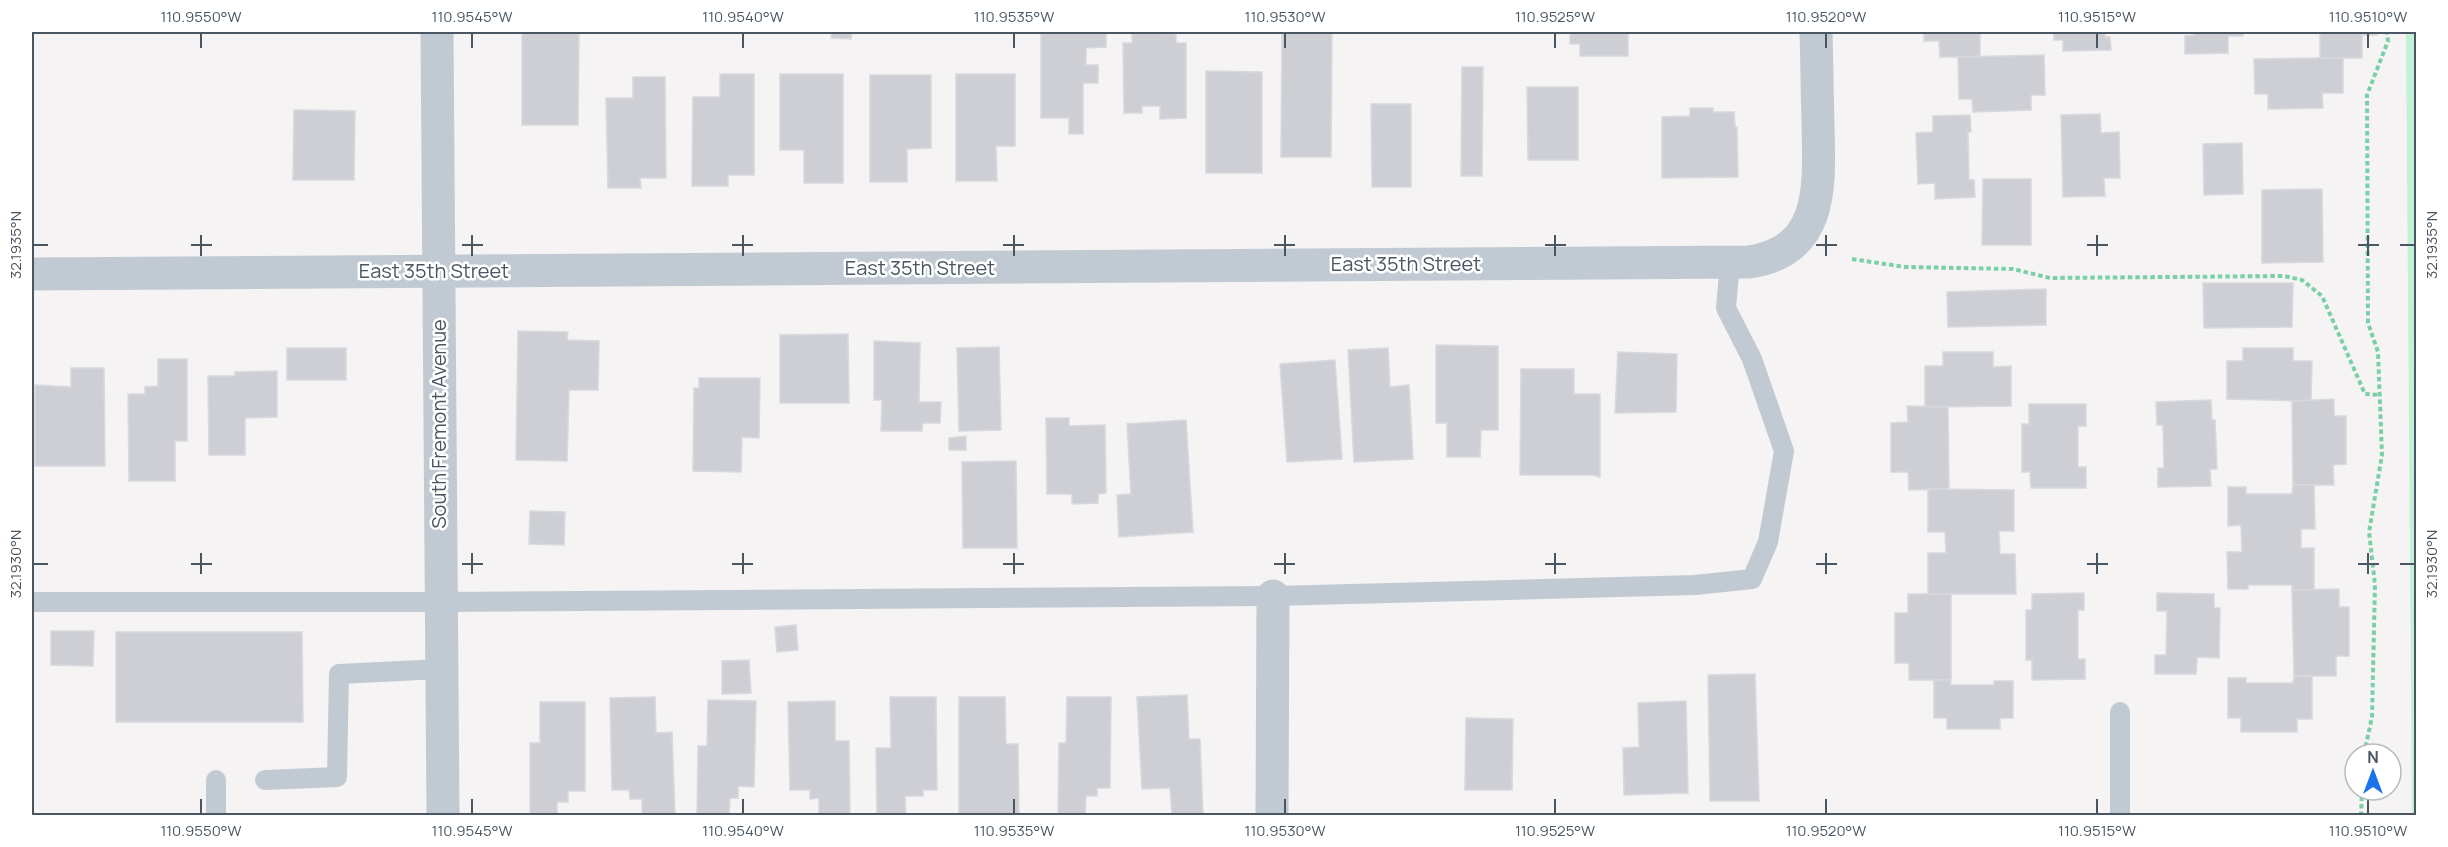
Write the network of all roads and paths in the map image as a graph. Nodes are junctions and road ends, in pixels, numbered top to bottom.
1 (437, 32) edge
2 (1816, 32) edge
3 (2387, 32) edge
4 (1852, 258) dead end
5 (1730, 262) junction
6 (438, 271) junction
7 (32, 274) edge
8 (2379, 395) junction
9 (1273, 596) junction
10 (32, 602) edge
11 (441, 602) junction
12 (441, 669) junction
13 (2120, 712) dead end
14 (2367, 742) edge
15 (216, 780) dead end
16 (265, 780) dead end
17 (216, 816) edge
18 (443, 816) edge
19 (1272, 816) edge
20 (2120, 816) edge

1 - 6 street, South Fremont Avenue
2 - 5 street, East 35th Street
3 - 8 path
4 - 8 path
5 - 6 street, East 35th Street
5 - 9 lane
6 - 7 street, East 35th Street
6 - 11 street, South Fremont Avenue
8 - 14 path
9 - 11 lane
9 - 19 street
10 - 11 lane
11 - 12 street, South Fremont Avenue
12 - 16 lane
12 - 18 street, South Fremont Avenue
13 - 20 lane
15 - 17 lane

